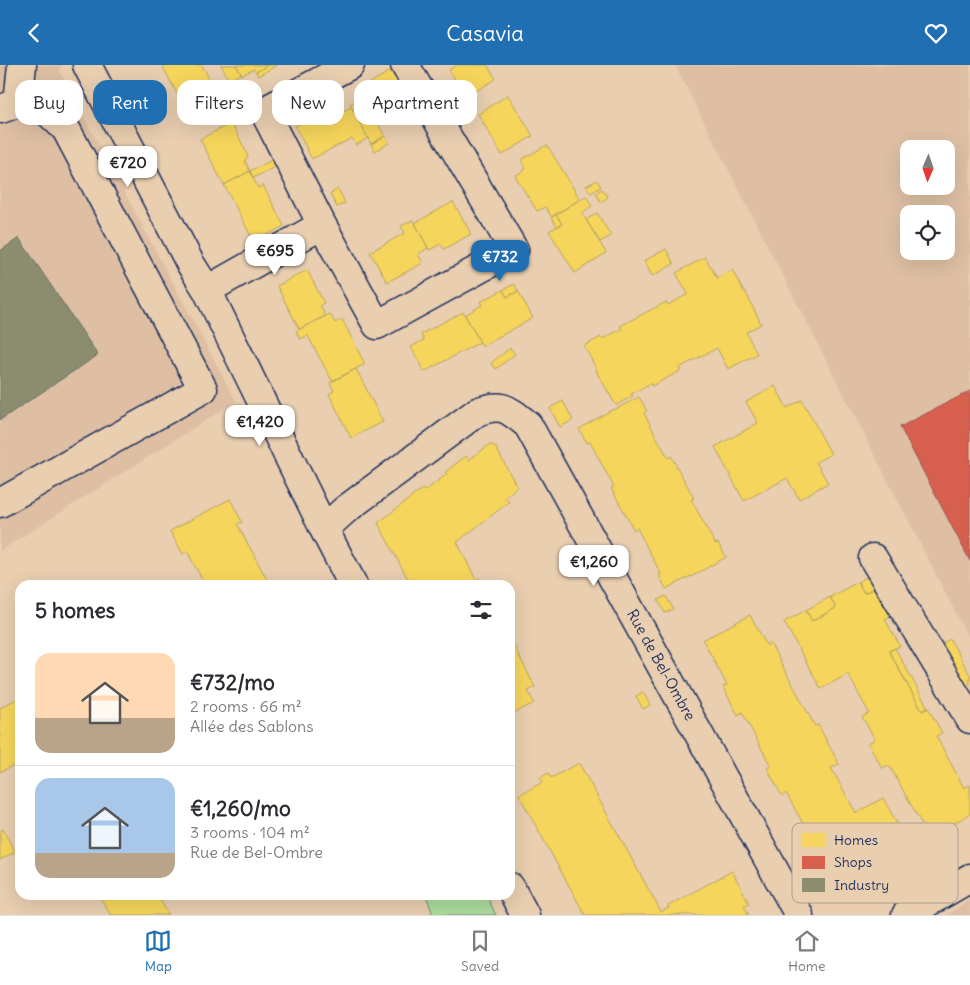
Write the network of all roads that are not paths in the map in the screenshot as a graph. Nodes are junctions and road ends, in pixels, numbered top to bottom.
1 (22, 65) edge
2 (87, 65) edge
3 (405, 65) edge
4 (346, 66) edge
5 (9, 107) edge
6 (322, 225) junction
7 (207, 290) junction
8 (0, 503) edge
9 (324, 529) junction
10 (873, 558) dead end
11 (350, 580) edge
12 (970, 719) edge
13 (970, 878) edge
14 (958, 885) edge
15 (515, 896) edge
16 (792, 902) edge
17 (792, 903) edge
18 (927, 903) edge
19 (525, 915) edge
20 (799, 915) edge
21 (906, 915) edge

1 - 5 street
2 - 7 street
3 - 6 street
4 - 6 street
5 - 8 street
6 - 7 street
7 - 9 street
9 - 11 street
9 - 16 street, Rue de Bel-Ombre
10 - 12 street
13 - 14 street
15 - 19 street
17 - 20 street, Rue de Bel-Ombre
18 - 21 street

